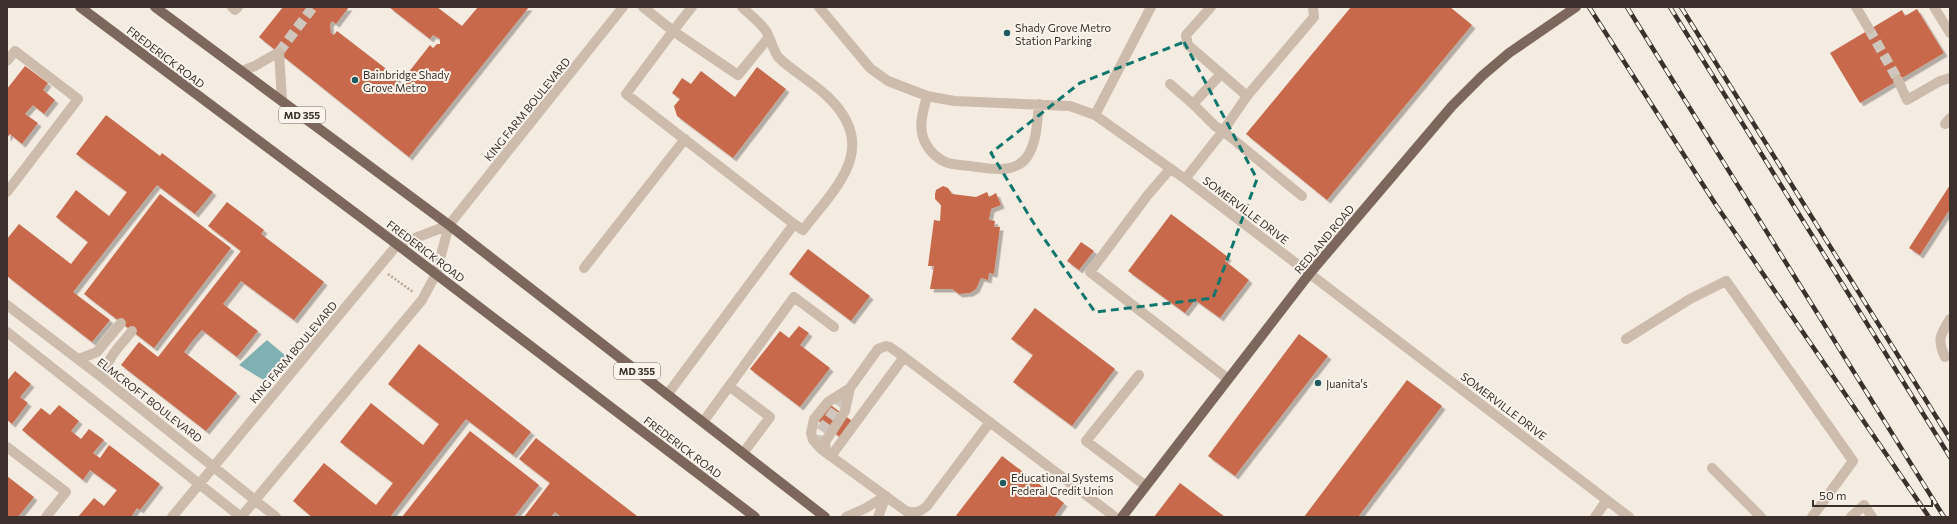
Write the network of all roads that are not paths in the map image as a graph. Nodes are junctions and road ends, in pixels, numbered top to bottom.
1 (80, 7) edge
2 (155, 7) edge
3 (232, 7) edge
4 (238, 7) edge
5 (623, 7) edge
6 (643, 7) edge
7 (692, 7) edge
8 (742, 7) edge
9 (819, 7) edge
10 (1151, 7) edge
11 (1211, 7) edge
12 (1313, 7) edge
13 (1576, 7) edge
14 (1856, 7) edge
15 (1934, 7) edge
16 (1869, 29) tunnel mouth
17 (674, 31) junction
18 (1950, 33) edge
19 (768, 37) junction
20 (7, 61) edge
21 (242, 71) junction
22 (1221, 74) junction
23 (1950, 78) edge
24 (1898, 80) tunnel mouth
25 (1170, 84) dead end
26 (927, 96) junction
27 (1247, 96) junction
28 (282, 100) junction
29 (1039, 104) junction
30 (1193, 104) junction
31 (1095, 115) junction
32 (1223, 131) junction
33 (685, 139) junction
34 (1170, 169) junction
35 (1185, 179) junction
36 (7, 192) edge
37 (1302, 196) dead end
38 (794, 224) junction
39 (449, 225) junction
40 (397, 245) junction
41 (584, 268) dead end
42 (436, 274) junction
43 (1310, 274) junction
44 (7, 305) edge
45 (1950, 319) edge
46 (121, 323) dead end
47 (834, 327) dead end
48 (132, 330) dead end
49 (7, 332) edge
50 (1626, 339) dead end
51 (904, 357) junction
52 (1945, 357) dead end
53 (79, 359) junction
54 (1139, 375) dead end
55 (104, 379) junction
56 (1228, 379) junction
57 (729, 386) junction
58 (850, 388) junction
59 (667, 395) junction
60 (703, 422) junction
61 (990, 422) junction
62 (7, 447) edge
63 (744, 452) junction
64 (828, 454) junction
65 (213, 466) junction
66 (1712, 468) dead end
67 (200, 484) junction
68 (1146, 486) junction
69 (886, 496) junction
70 (255, 500) junction
71 (1607, 500) junction
72 (46, 517) edge
73 (172, 517) edge
74 (241, 517) edge
75 (276, 517) edge
76 (755, 517) edge
77 (825, 517) edge
78 (846, 517) edge
79 (878, 517) edge
80 (1115, 517) edge
81 (1122, 517) edge
82 (1594, 517) edge
83 (1629, 517) edge
84 (1761, 517) edge
85 (1812, 517) edge
86 (1851, 517) edge
87 (1872, 517) edge

1 - 40 main road, FREDERICK ROAD
2 - 21 main road, MD 355
3 - 4 street
5 - 39 street, KING FARM BOULEVARD
6 - 17 street
7 - 17 street
8 - 19 street
9 - 26 street, SOMERVILLE DRIVE
10 - 31 street
11 - 22 street
12 - 27 street
13 - 43 main road, REDLAND ROAD
14 - 16 street
15 - 18 street
17 - 19 street
17 - 33 street
19 - 38 street
20 - 36 street
21 - 28 main road, MD 355
21 - 28 street
22 - 27 street
22 - 30 street
23 - 24 street
25 - 30 street
26 - 29 street, SOMERVILLE DRIVE
26 - 29 street
27 - 32 street
28 - 39 main road, MD 355
29 - 31 street, SOMERVILLE DRIVE
30 - 32 street
31 - 34 street, SOMERVILLE DRIVE
32 - 35 street
32 - 37 street
33 - 38 street
33 - 41 street
34 - 35 street, SOMERVILLE DRIVE
34 - 56 street
35 - 43 street, SOMERVILLE DRIVE
38 - 59 street
39 - 40 street, KING FARM BOULEVARD
39 - 42 street, KING FARM BOULEVARD
39 - 59 main road, MD 355
40 - 42 main road, FREDERICK ROAD
40 - 65 street, KING FARM BOULEVARD
42 - 70 street, KING FARM BOULEVARD
42 - 76 main road, FREDERICK ROAD
43 - 56 main road, REDLAND ROAD
43 - 71 street, SOMERVILLE DRIVE
44 - 53 street, ELMCROFT BOULEVARD
45 - 52 street
46 - 53 street
47 - 57 street
48 - 55 street
49 - 67 street
50 - 85 street
51 - 58 street
51 - 61 street
51 - 64 street
53 - 55 street, ELMCROFT BOULEVARD
54 - 68 street
55 - 65 street, ELMCROFT BOULEVARD
56 - 68 main road, REDLAND ROAD
57 - 60 street
57 - 63 street
58 - 64 street
58 - 64 street
59 - 60 main road, MD 355
60 - 63 main road, MD 355
61 - 69 street
61 - 80 street
62 - 72 street
63 - 77 main road, MD 355
64 - 69 street
65 - 67 street, KING FARM BOULEVARD
65 - 70 street, ELMCROFT BOULEVARD
66 - 84 street
67 - 73 street, KING FARM BOULEVARD
67 - 74 street
68 - 81 main road, REDLAND ROAD
69 - 78 street
69 - 79 street
70 - 74 street, KING FARM BOULEVARD
70 - 75 street, ELMCROFT BOULEVARD
71 - 82 street
71 - 83 street, SOMERVILLE DRIVE
86 - 87 street

